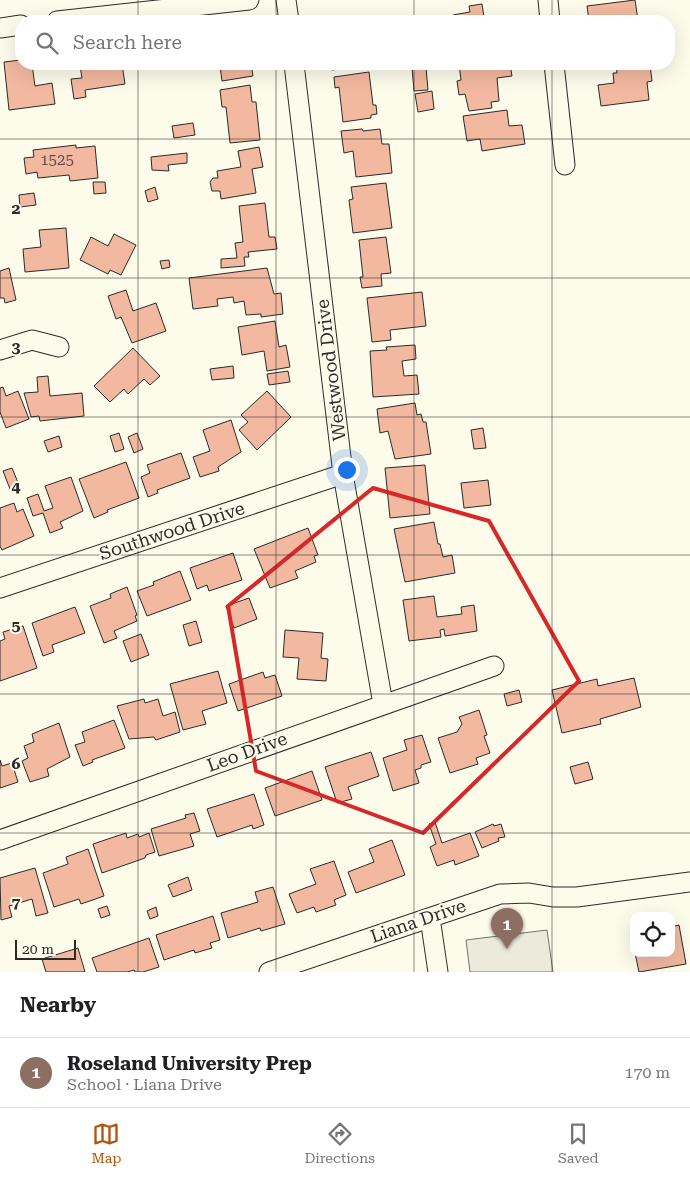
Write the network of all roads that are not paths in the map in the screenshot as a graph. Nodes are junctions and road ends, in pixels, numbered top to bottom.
1 (249, 0) edge
2 (286, 0) edge
3 (548, 0) edge
4 (112, 15) edge
5 (288, 15) edge
6 (549, 15) edge
7 (15, 26) edge
8 (0, 28) edge
9 (295, 70) edge
10 (555, 70) edge
11 (565, 165) dead end
12 (59, 347) dead end
13 (0, 350) edge
14 (343, 474) junction
15 (0, 588) edge
16 (494, 666) dead end
17 (383, 704) junction
18 (0, 840) edge
19 (690, 882) edge
20 (430, 918) junction
21 (269, 972) edge
22 (438, 972) edge

1 - 4 street
2 - 5 street
3 - 6 street
7 - 8 street
9 - 14 street, Westwood Drive
10 - 11 street
12 - 13 street
14 - 15 street, Southwood Drive
14 - 17 street, Westwood Drive
16 - 17 street, Leo Drive
17 - 18 street, Leo Drive
19 - 20 street, Liana Drive
20 - 21 street, Liana Drive
20 - 22 street

